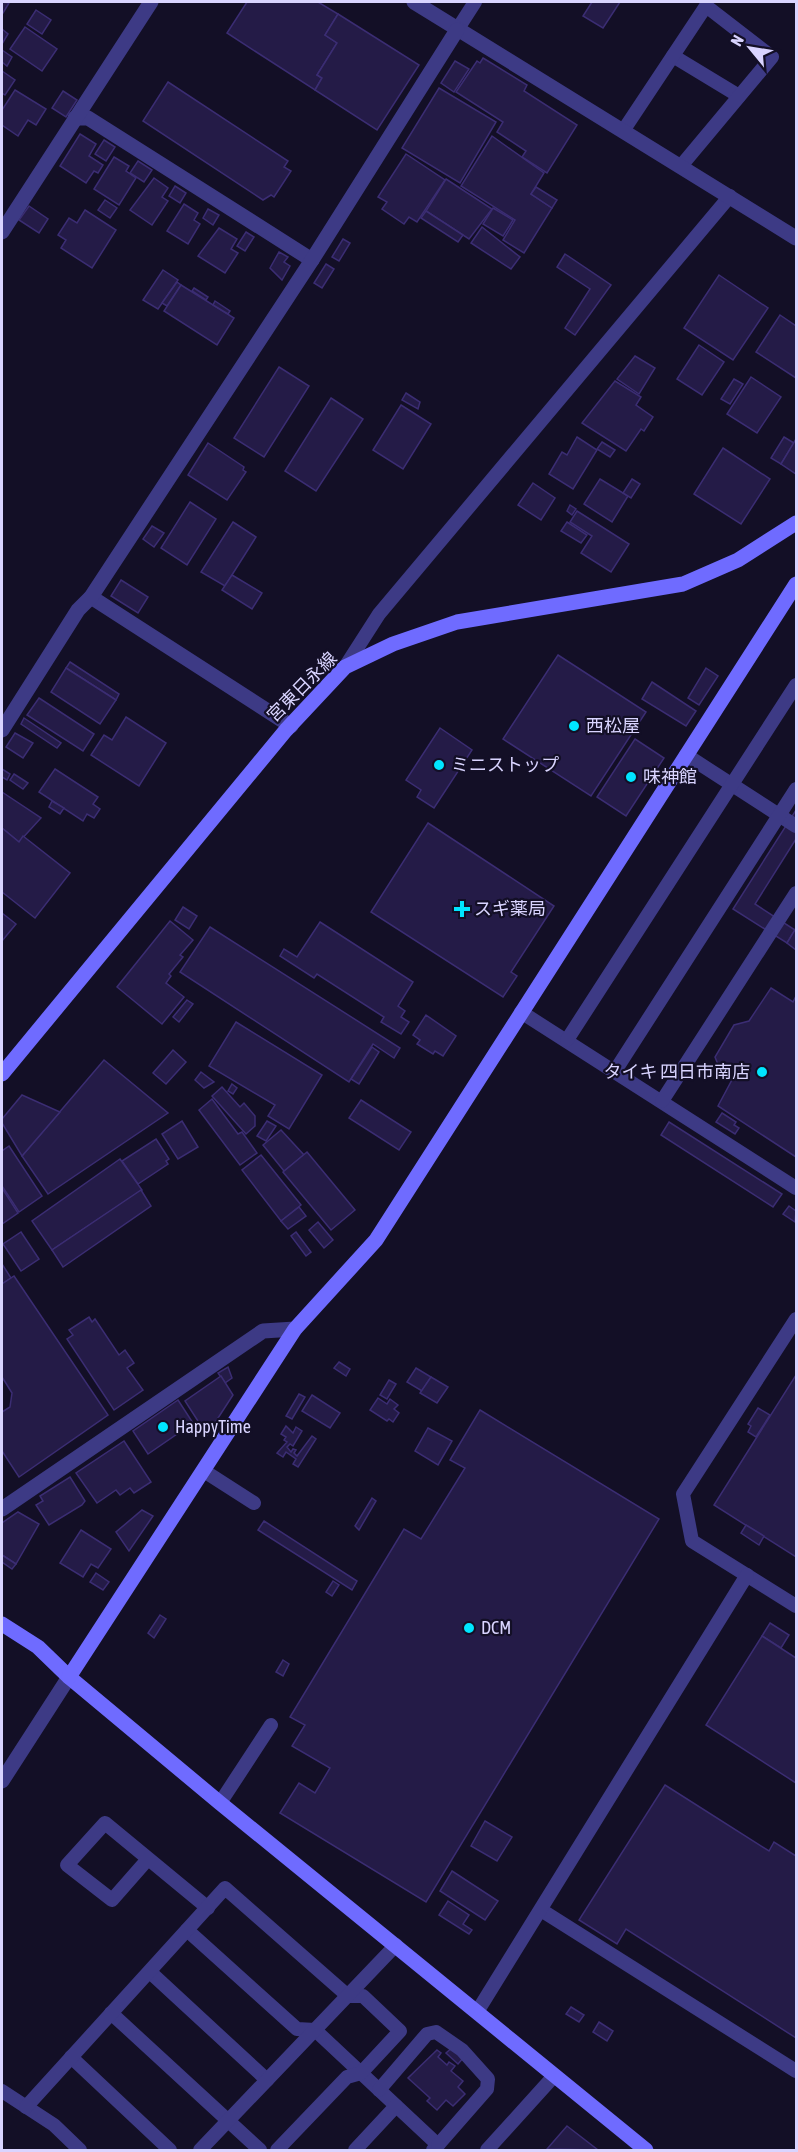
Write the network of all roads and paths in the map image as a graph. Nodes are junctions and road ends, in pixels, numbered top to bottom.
1 (151, 2) edge
2 (414, 2) edge
3 (475, 2) edge
4 (457, 30) junction
5 (673, 56) junction
6 (739, 96) junction
7 (75, 118) junction
8 (623, 131) junction
9 (681, 166) junction
10 (730, 196) junction
11 (2, 231) edge
12 (796, 238) edge
13 (312, 260) junction
14 (796, 522) edge
15 (796, 584) edge
16 (91, 597) junction
17 (345, 667) junction
18 (796, 685) edge
19 (291, 726) junction
20 (2, 730) edge
21 (686, 755) junction
22 (732, 784) junction
23 (796, 789) edge
24 (780, 815) junction
25 (796, 826) edge
26 (796, 893) edge
27 (521, 1012) junction
28 (567, 1040) junction
29 (615, 1071) junction
30 (2, 1074) edge
31 (662, 1101) junction
32 (796, 1188) edge
33 (796, 1320) edge
34 (295, 1329) junction
35 (204, 1471) junction
36 (254, 1503) dead end
37 (2, 1509) edge
38 (747, 1575) junction
39 (796, 1606) edge
40 (2, 1624) edge
41 (69, 1677) junction
42 (271, 1725) dead end
43 (2, 1781) edge
44 (220, 1803) junction
45 (148, 1859) junction
46 (208, 1908) junction
47 (541, 1910) junction
48 (188, 1930) junction
49 (396, 1945) junction
50 (150, 1972) junction
51 (348, 1996) junction
52 (477, 2012) junction
53 (111, 2013) junction
54 (315, 2030) junction
55 (71, 2057) junction
56 (796, 2071) edge
57 (361, 2073) junction
58 (554, 2076) junction
59 (267, 2080) junction
60 (379, 2090) junction
61 (3, 2094) edge
62 (396, 2106) junction
63 (26, 2107) junction
64 (228, 2122) junction
65 (436, 2148) edge
66 (80, 2151) edge
67 (170, 2151) edge
68 (200, 2151) edge
69 (260, 2151) edge
70 (277, 2151) edge
71 (355, 2151) edge
72 (487, 2151) edge
73 (646, 2151) edge

1 - 7 street
2 - 4 street
3 - 4 lane
4 - 8 street
4 - 13 street
5 - 6 lane
5 - 6 lane
5 - 8 lane
6 - 9 lane
7 - 11 street
7 - 13 street
8 - 9 street
9 - 10 street
10 - 12 street
10 - 17 lane
13 - 16 street
14 - 17 street, 宮東日永線
15 - 21 street
16 - 19 street
16 - 20 street
17 - 19 street, 宮東日永線
18 - 22 lane
19 - 30 street, 宮東日永線
21 - 22 lane
21 - 27 street
22 - 24 lane
22 - 28 lane
23 - 24 lane
24 - 25 lane
24 - 29 lane
26 - 31 lane
27 - 28 lane
27 - 34 street
28 - 29 lane
29 - 31 lane
31 - 32 lane
33 - 38 lane
34 - 35 street
34 - 37 street
35 - 36 lane
35 - 41 street
38 - 39 lane
38 - 47 lane
40 - 41 street
41 - 43 street
41 - 44 street
42 - 44 lane
44 - 49 street
45 - 45 lane
45 - 46 lane
46 - 48 lane
46 - 51 lane
47 - 52 lane
47 - 56 lane
48 - 50 lane
48 - 54 lane
49 - 51 lane
49 - 52 street
50 - 53 lane
50 - 59 lane
51 - 54 lane
51 - 57 lane
52 - 58 street
53 - 55 lane
53 - 64 lane
54 - 57 lane
54 - 59 lane
55 - 63 lane
55 - 67 lane
57 - 60 lane
57 - 70 lane
58 - 72 lane
58 - 73 street
59 - 64 lane
60 - 62 lane
60 - 65 lane
61 - 63 lane
62 - 65 lane
62 - 71 lane
63 - 66 lane
64 - 68 lane
64 - 69 lane

